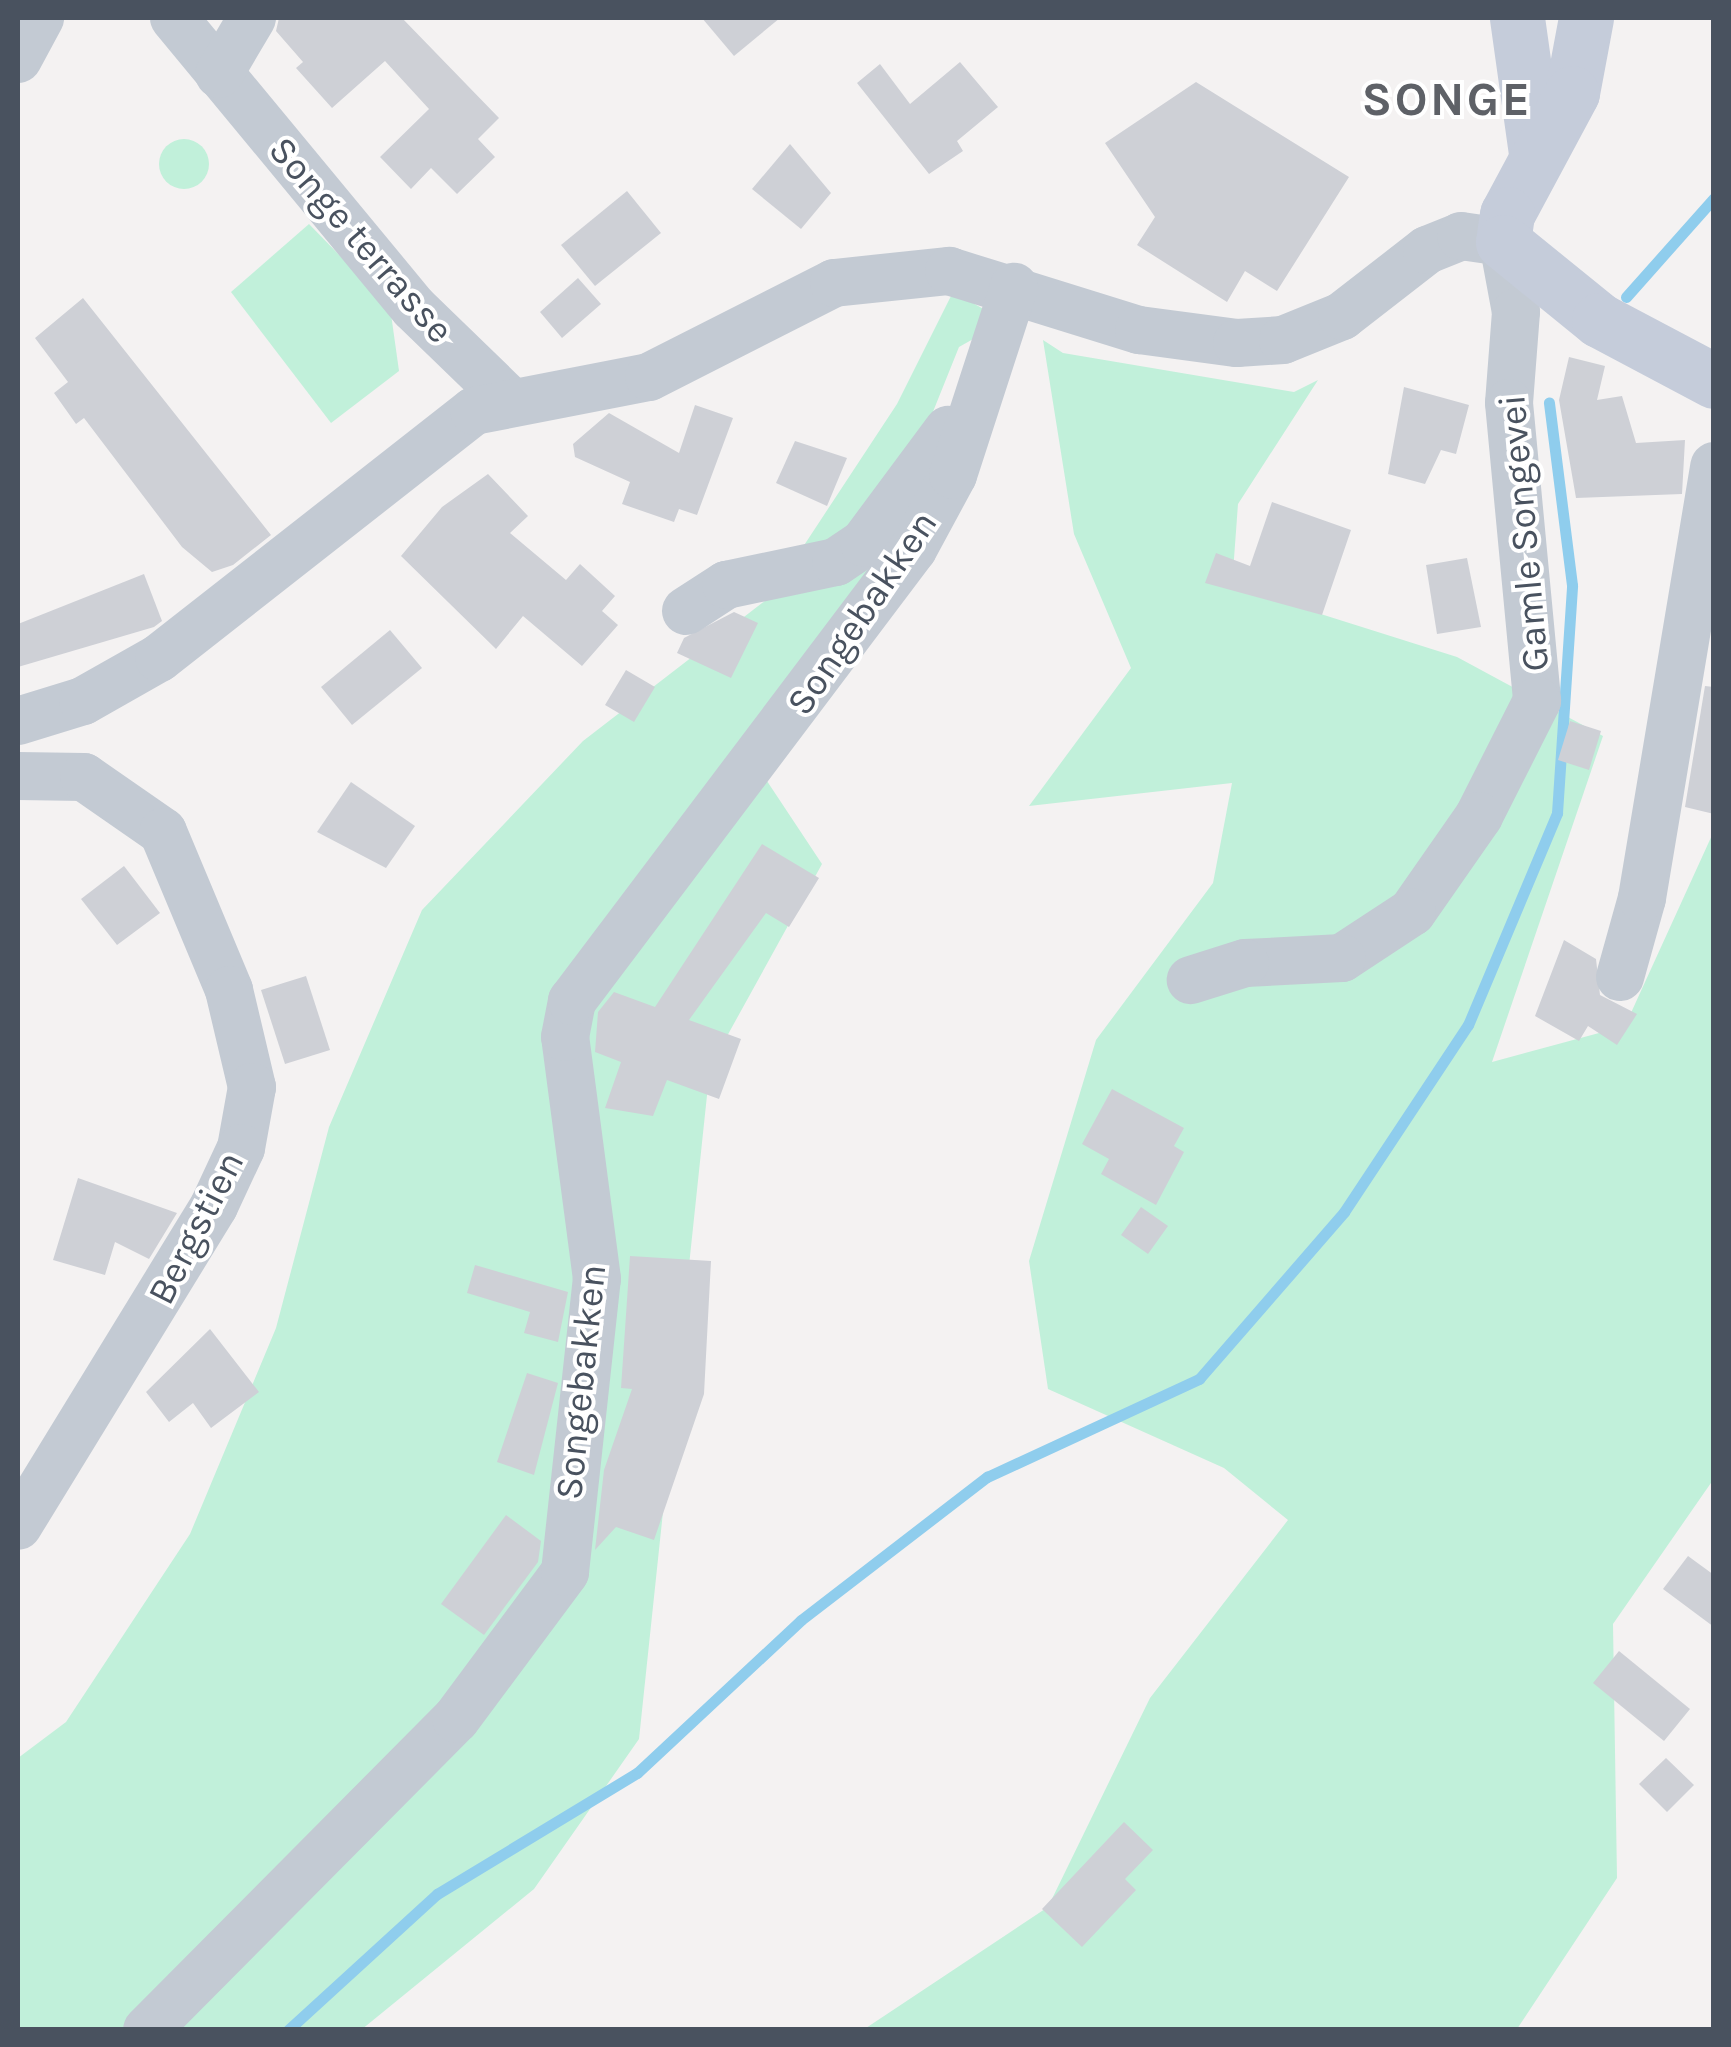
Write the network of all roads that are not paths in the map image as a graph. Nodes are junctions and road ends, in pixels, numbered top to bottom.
1 (40, 18) edge
2 (174, 18) edge
3 (252, 18) edge
4 (1517, 18) edge
5 (1586, 18) edge
6 (18, 59) edge
7 (218, 74) junction
8 (1536, 154) junction
9 (1503, 242) junction
10 (1014, 287) junction
11 (1714, 380) edge
12 (982, 390) junction
13 (508, 400) junction
14 (1714, 466) edge
15 (686, 611) dead end
16 (18, 722) edge
17 (18, 776) edge
18 (1620, 977) dead end
19 (1191, 980) dead end
20 (18, 1526) edge
21 (146, 2030) edge

1 - 6 street
2 - 7 street, Songe terrasse
3 - 7 street
4 - 8 main road
5 - 8 main road
7 - 13 street, Songe terrasse
8 - 9 main road
9 - 10 street
9 - 11 main road
9 - 19 street, Gamle Songevei
10 - 12 street, Songebakken
10 - 13 street
12 - 15 street
12 - 21 street, Songebakken
13 - 16 street
14 - 18 street
17 - 20 street, Bergstien

